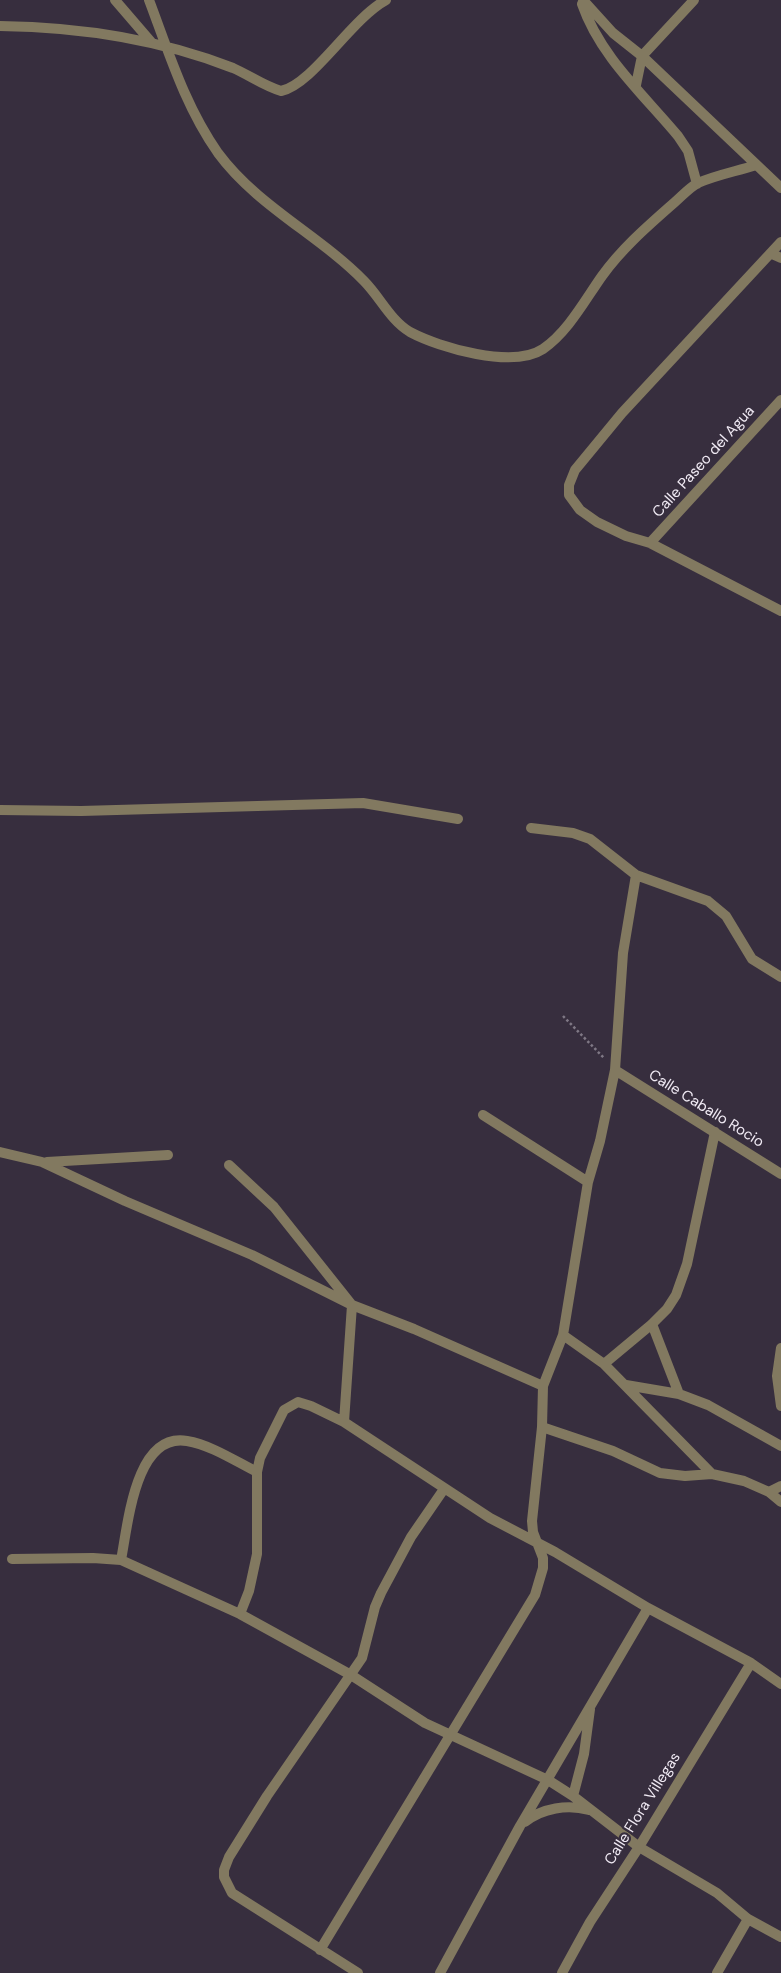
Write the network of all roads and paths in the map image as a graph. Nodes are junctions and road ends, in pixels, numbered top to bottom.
1 (115, 0) edge
2 (149, 0) edge
3 (386, 0) edge
4 (582, 0) edge
5 (694, 0) edge
6 (0, 26) edge
7 (152, 44) junction
8 (167, 47) junction
9 (642, 56) junction
10 (636, 85) junction
11 (756, 165) junction
12 (697, 184) junction
13 (781, 188) edge
14 (781, 242) edge
15 (777, 256) edge
16 (781, 400) edge
17 (650, 543) junction
18 (781, 612) edge
19 (0, 810) edge
20 (458, 819) dead end
21 (531, 828) dead end
22 (636, 875) junction
23 (781, 977) edge
24 (563, 1016) dead end
25 (616, 1070) junction
26 (483, 1115) dead end
27 (715, 1132) junction
28 (0, 1152) edge
29 (168, 1155) dead end
30 (42, 1162) junction
31 (229, 1165) dead end
32 (781, 1174) edge
33 (588, 1182) junction
34 (352, 1305) junction
35 (652, 1324) junction
36 (563, 1335) junction
37 (781, 1348) edge
38 (604, 1364) junction
39 (626, 1385) junction
40 (543, 1386) junction
41 (679, 1394) junction
42 (781, 1406) edge
43 (344, 1422) junction
44 (542, 1427) junction
45 (781, 1446) edge
46 (257, 1472) junction
47 (712, 1474) junction
48 (781, 1486) edge
49 (444, 1489) junction
50 (769, 1492) junction
51 (781, 1502) edge
52 (536, 1542) junction
53 (12, 1559) dead end
54 (121, 1560) junction
55 (648, 1608) junction
56 (240, 1614) junction
57 (751, 1663) junction
58 (351, 1675) junction
59 (781, 1684) edge
60 (591, 1702) junction
61 (449, 1734) junction
62 (548, 1780) junction
63 (573, 1796) junction
64 (593, 1812) junction
65 (520, 1826) junction
66 (639, 1847) junction
67 (748, 1919) junction
68 (781, 1936) edge
69 (320, 1950) junction
70 (358, 1973) edge
71 (440, 1973) edge
72 (562, 1973) edge
73 (717, 1973) edge

1 - 7 street
2 - 8 street
3 - 8 street
4 - 9 street
4 - 10 street
5 - 9 street
6 - 7 street
7 - 8 street
8 - 12 street
9 - 10 street
9 - 11 street
10 - 12 street
11 - 12 street
11 - 13 street
14 - 15 street
15 - 17 street
16 - 17 street, Calle Paseo del Agua
17 - 18 street
19 - 20 street
21 - 22 street
22 - 23 street
22 - 25 street
24 - 25 path
25 - 27 street, Calle Caballo Rocio
25 - 33 street
26 - 33 street
27 - 32 street, Calle Caballo Rocio
27 - 35 street
28 - 30 street
29 - 30 street
30 - 34 street
31 - 34 street
33 - 36 street
34 - 40 street
34 - 43 street
35 - 38 street
35 - 41 street
36 - 38 street
36 - 40 street
37 - 42 street
38 - 39 street
39 - 41 street
39 - 47 street
40 - 44 street
41 - 45 street
43 - 46 street
43 - 49 street
44 - 47 street
44 - 52 street
46 - 54 street
46 - 56 street
47 - 50 street
48 - 50 street
49 - 52 street
49 - 58 street
50 - 51 street
52 - 55 street
52 - 61 street
53 - 54 street
54 - 56 street
55 - 57 street
55 - 60 street
56 - 58 street
57 - 59 street
57 - 66 street, Calle Flora Villegas
58 - 61 street
58 - 69 street
60 - 62 street
60 - 63 street
61 - 62 street
61 - 69 street
62 - 63 street
62 - 65 street
63 - 64 street
64 - 65 street
64 - 66 street
65 - 71 street
66 - 67 street
66 - 72 street, Calle Flora Villegas
67 - 68 street
67 - 73 street
69 - 70 street

